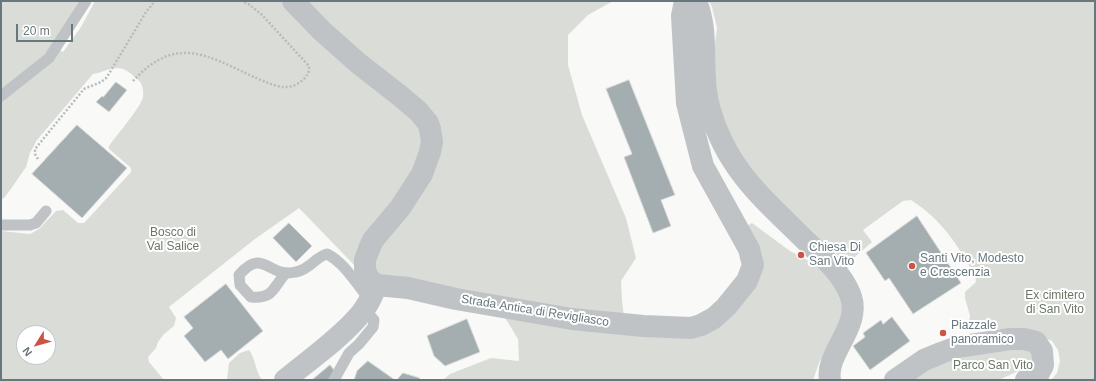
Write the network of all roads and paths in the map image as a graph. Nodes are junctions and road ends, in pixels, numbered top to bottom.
1 (86, 1) edge
2 (155, 1) edge
3 (242, 1) edge
4 (293, 1) edge
5 (685, 1) edge
6 (696, 1) edge
7 (133, 81) dead end
8 (1, 96) edge
9 (38, 159) dead end
10 (46, 211) dead end
11 (1, 224) edge
12 (285, 274) dead end
13 (370, 298) junction
14 (284, 380) edge
15 (334, 380) edge
16 (830, 380) edge
17 (895, 380) edge
18 (1026, 380) edge

1 - 8 lane
2 - 9 path
3 - 7 path
4 - 13 street
5 - 13 street, Strada Antica di Revigliasco
6 - 16 street
10 - 11 lane
12 - 13 lane
13 - 14 street
13 - 15 lane
17 - 18 street

